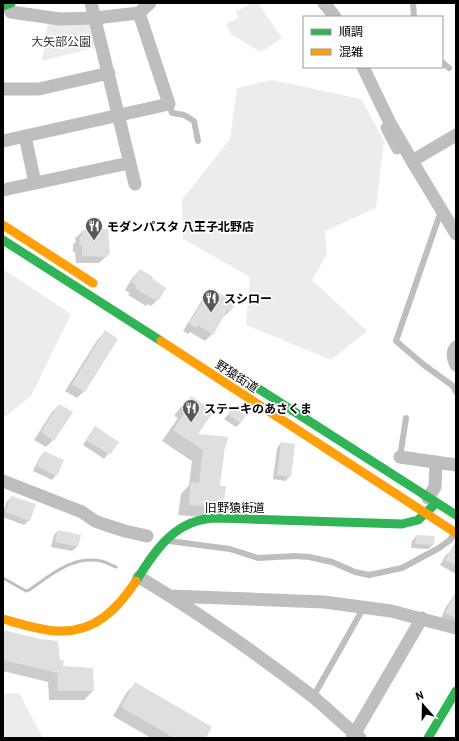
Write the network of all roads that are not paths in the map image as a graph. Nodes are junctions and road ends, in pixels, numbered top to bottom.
1 (92, 3) edge
2 (150, 3) edge
3 (324, 3) edge
4 (413, 3) edge
5 (7, 4) edge
6 (139, 13) junction
7 (334, 16) edge
8 (414, 16) edge
9 (95, 18) junction
10 (443, 63) edge
11 (363, 68) edge
12 (449, 68) dead end
13 (108, 73) junction
14 (3, 89) edge
15 (169, 104) junction
16 (118, 116) junction
17 (456, 135) edge
18 (25, 136) junction
19 (198, 140) dead end
20 (3, 141) edge
21 (412, 161) junction
22 (129, 162) junction
23 (35, 183) junction
24 (135, 184) dead end
25 (3, 190) edge
26 (441, 209) junction
27 (3, 225) edge
28 (456, 234) edge
29 (3, 240) edge
30 (99, 287) dead end
31 (456, 347) edge
32 (218, 363) dead end
33 (456, 365) edge
34 (456, 392) edge
35 (406, 418) dead end
36 (400, 456) joint
37 (436, 462) junction
38 (456, 465) edge
39 (3, 481) edge
40 (432, 500) junction
41 (426, 514) junction
42 (456, 515) edge
43 (455, 533) edge
44 (147, 536) dead end
45 (166, 540) junction
46 (139, 577) junction
47 (170, 596) junction
48 (364, 607) junction
49 (422, 618) junction
50 (3, 619) edge
51 (456, 628) edge
52 (456, 691) edge
53 (313, 697) junction
54 (356, 736) edge
55 (428, 738) edge

1 - 9 street
2 - 6 street
3 - 7 street
4 - 8 lane
5 - 9 street
6 - 9 street
6 - 15 street
9 - 13 street
10 - 12 lane
11 - 21 street
13 - 14 street
13 - 16 street
15 - 16 street
15 - 19 lane
16 - 18 street
16 - 22 street
17 - 21 street
18 - 20 street
18 - 23 street
21 - 26 street
22 - 23 street
22 - 24 street
23 - 25 street
26 - 28 street
26 - 34 lane
27 - 30 main road
29 - 41 main road, 野猿街道
31 - 33 street
32 - 40 main road, 野猿街道
35 - 36 lane
36 - 37 street
37 - 38 street
37 - 40 street
39 - 44 street
40 - 41 main road, 旧野猿街道
40 - 42 main road, 野猿街道
41 - 43 main road, 野猿街道
41 - 45 main road, 旧野猿街道
43 - 45 lane
45 - 46 main road, 旧野猿街道
46 - 47 street
46 - 50 main road, 旧野猿街道
47 - 48 street
47 - 53 street
48 - 49 street
48 - 53 lane
49 - 51 street
49 - 54 street
52 - 55 main road
53 - 54 street

